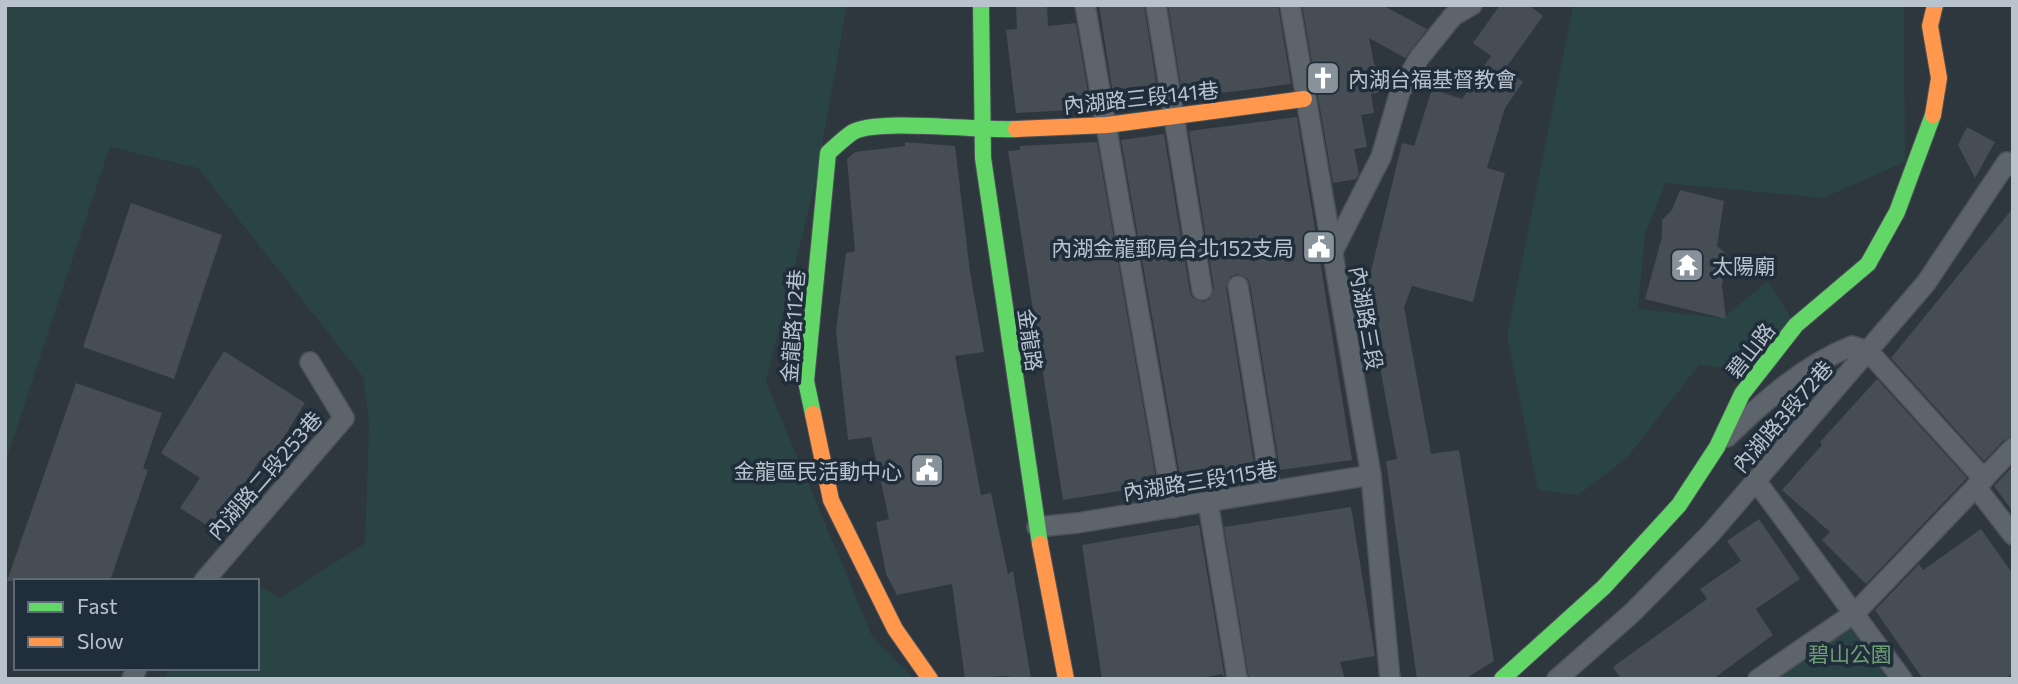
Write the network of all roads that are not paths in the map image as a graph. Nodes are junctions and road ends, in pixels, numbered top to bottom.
1 (981, 5) edge
2 (1085, 5) edge
3 (1156, 5) edge
4 (1290, 5) edge
5 (1472, 5) edge
6 (1935, 5) edge
7 (1304, 99) junction
8 (1174, 116) junction
9 (1107, 125) junction
10 (981, 131) junction
11 (2013, 166) edge
12 (1332, 253) junction
13 (1238, 286) dead end
14 (1202, 290) dead end
15 (1868, 351) junction
16 (310, 362) dead end
17 (1717, 447) junction
18 (2013, 448) edge
19 (1371, 475) junction
20 (1756, 481) junction
21 (1980, 483) junction
22 (1271, 491) junction
23 (1208, 502) junction
24 (1173, 508) junction
25 (1037, 527) junction
26 (2013, 536) edge
27 (206, 579) edge
28 (1856, 612) junction
29 (1237, 677) dead end
30 (930, 679) edge
31 (1066, 679) edge
32 (1390, 679) edge
33 (1502, 679) edge
34 (1558, 679) edge
35 (1758, 679) edge
36 (1902, 679) edge

1 - 10 street, 金龍路
2 - 9 street
3 - 8 street
4 - 7 street
5 - 12 street, 內湖路三段
6 - 17 street, 碧山路
7 - 8 street, 內湖路三段141巷
7 - 12 street
8 - 9 street, 內湖路三段141巷
8 - 14 street
9 - 10 street, 內湖路三段141巷
9 - 24 street
10 - 25 street, 金龍路
10 - 30 street, 金龍路112巷
11 - 15 street, 內湖路3段72巷
12 - 19 street, 內湖路三段
13 - 22 street
15 - 17 street
15 - 20 street, 內湖路3段72巷
15 - 21 street
16 - 27 street, 內湖路二段253巷
17 - 33 street, 碧山路
18 - 21 street
19 - 22 street, 內湖路三段115巷
19 - 32 street, 內湖路三段
20 - 28 street
20 - 34 street, 內湖路3段72巷
21 - 26 street
21 - 28 street
22 - 23 street, 內湖路三段115巷
23 - 24 street, 內湖路三段115巷
23 - 29 street
24 - 25 street, 內湖路三段115巷
25 - 31 street, 金龍路
28 - 35 street
28 - 36 street

